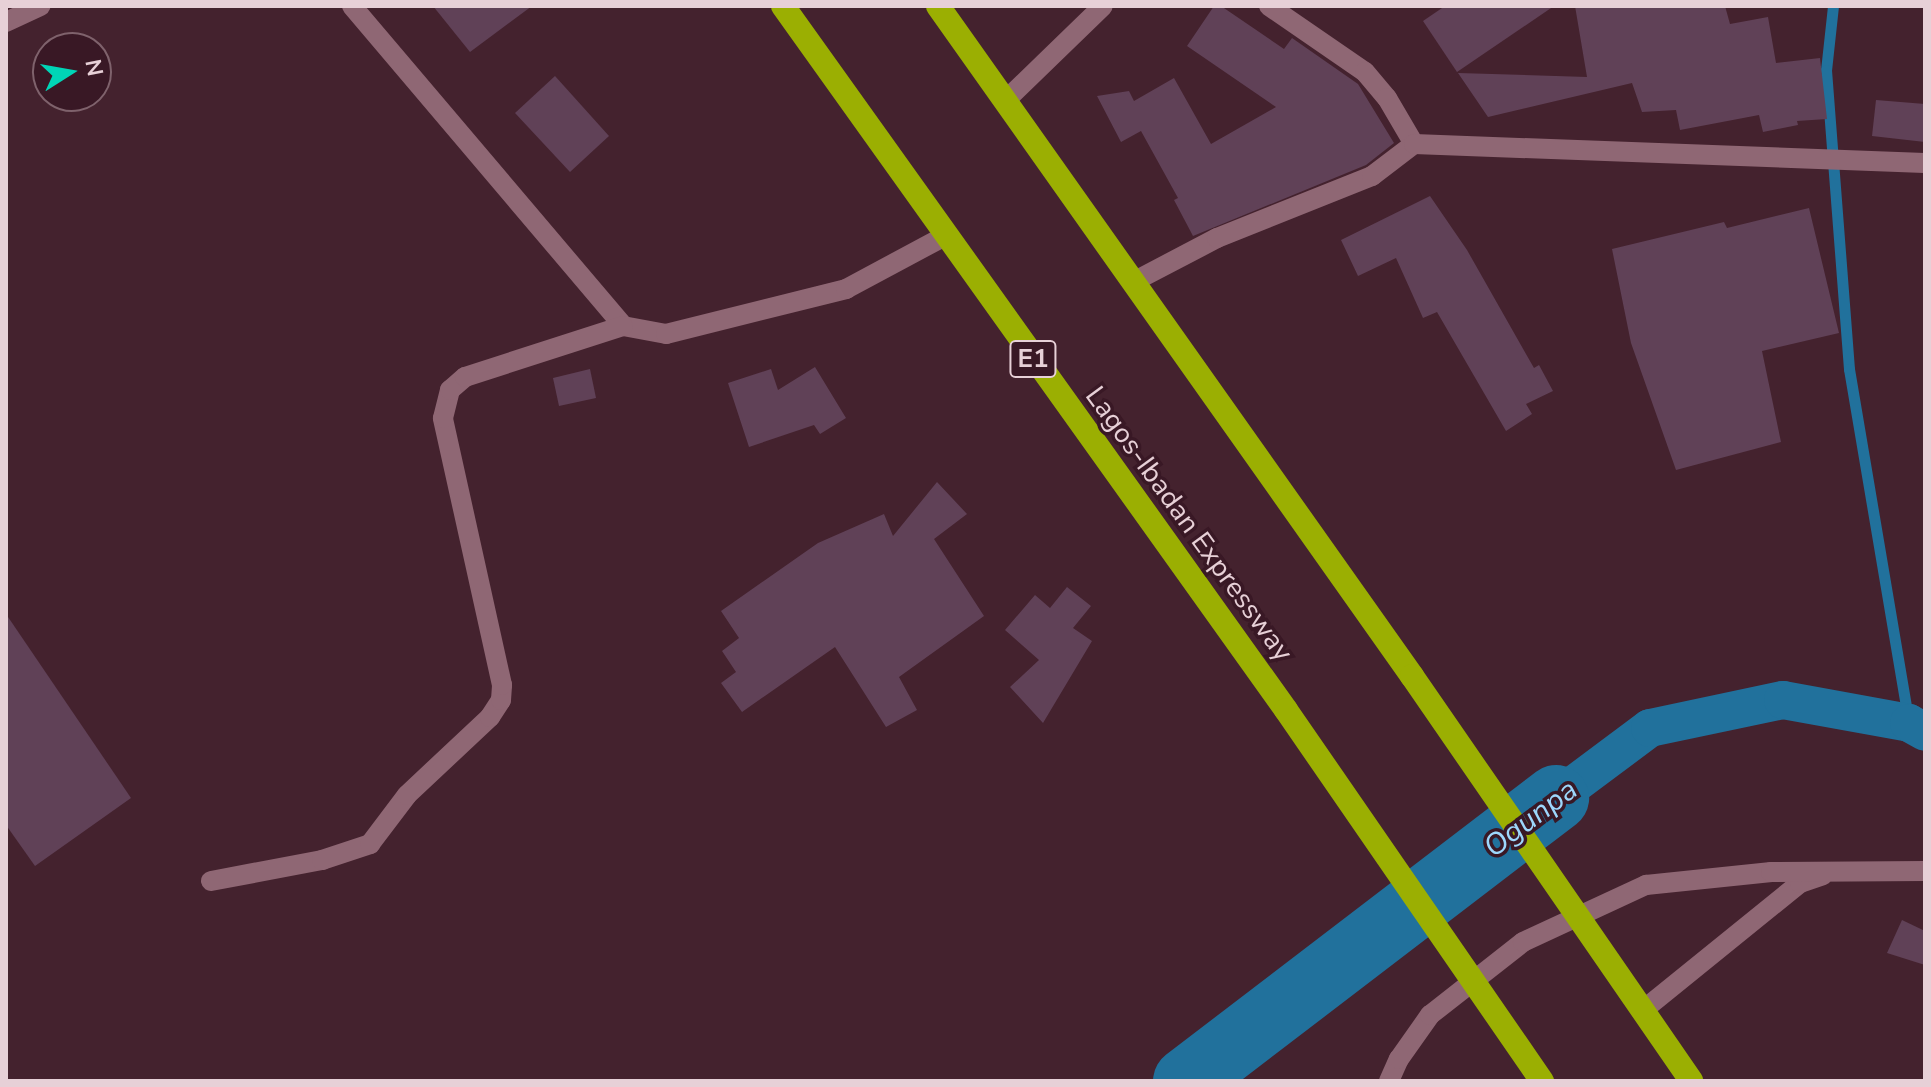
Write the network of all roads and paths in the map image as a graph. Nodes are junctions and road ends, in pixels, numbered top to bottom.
1 (41, 6) edge
2 (352, 6) edge
3 (783, 6) edge
4 (938, 6) edge
5 (1103, 6) edge
6 (1269, 6) edge
7 (6, 22) edge
8 (1005, 101) junction
9 (1414, 144) junction
10 (1925, 163) edge
11 (945, 236) junction
12 (1133, 282) junction
13 (623, 326) junction
14 (1842, 869) junction
15 (1925, 871) edge
16 (211, 881) dead end
17 (1642, 1011) junction
18 (1389, 1081) edge
19 (1542, 1081) edge
20 (1691, 1081) edge

1 - 7 street
2 - 13 street
3 - 11 highway, Lagos-Ibadan Expressway / E1
4 - 8 highway
5 - 8 street
6 - 9 street
8 - 12 highway
9 - 10 street
9 - 12 street
11 - 13 street
11 - 19 highway, Lagos-Ibadan Expressway / E1
12 - 17 highway
13 - 16 street
14 - 15 street
14 - 17 street
14 - 18 street
17 - 20 highway

